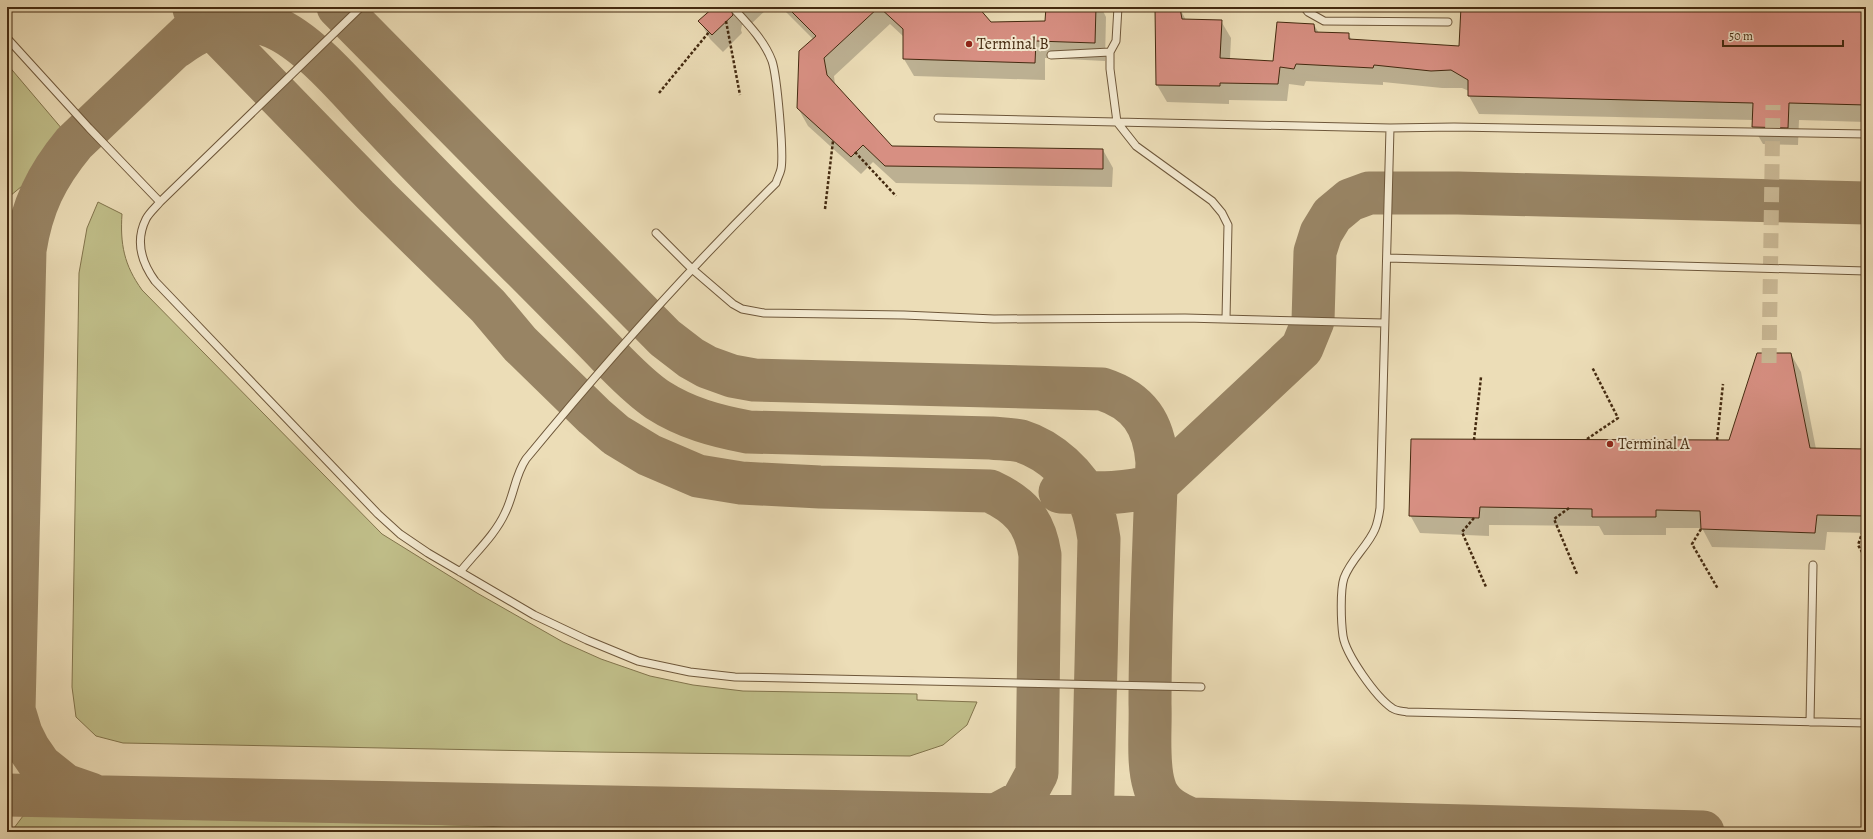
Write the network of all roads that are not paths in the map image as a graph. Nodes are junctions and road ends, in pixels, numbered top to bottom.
1 (360, 7) edge
2 (1118, 7) edge
3 (1304, 7) edge
4 (736, 11) dead end
5 (1448, 22) dead end
6 (7, 38) edge
7 (1110, 52) junction
8 (1051, 55) dead end
9 (938, 118) dead end
10 (1117, 122) junction
11 (1390, 128) junction
12 (1866, 134) edge
13 (160, 202) junction
14 (656, 233) dead end
15 (1387, 258) junction
16 (691, 268) junction
17 (1866, 271) edge
18 (1226, 319) junction
19 (1384, 323) junction
20 (1813, 565) dead end
21 (460, 572) junction
22 (1202, 687) dead end
23 (1810, 722) junction
24 (1866, 723) edge

1 - 13 lane
2 - 7 lane
3 - 5 lane
4 - 16 lane
6 - 13 lane
7 - 8 lane
7 - 10 lane
9 - 10 lane
10 - 11 lane
10 - 18 lane
11 - 12 lane
11 - 15 lane
13 - 21 lane
14 - 16 lane
15 - 17 lane
15 - 19 lane
16 - 18 lane
16 - 21 lane
18 - 19 lane
19 - 23 lane
20 - 23 lane
21 - 22 lane
23 - 24 lane

